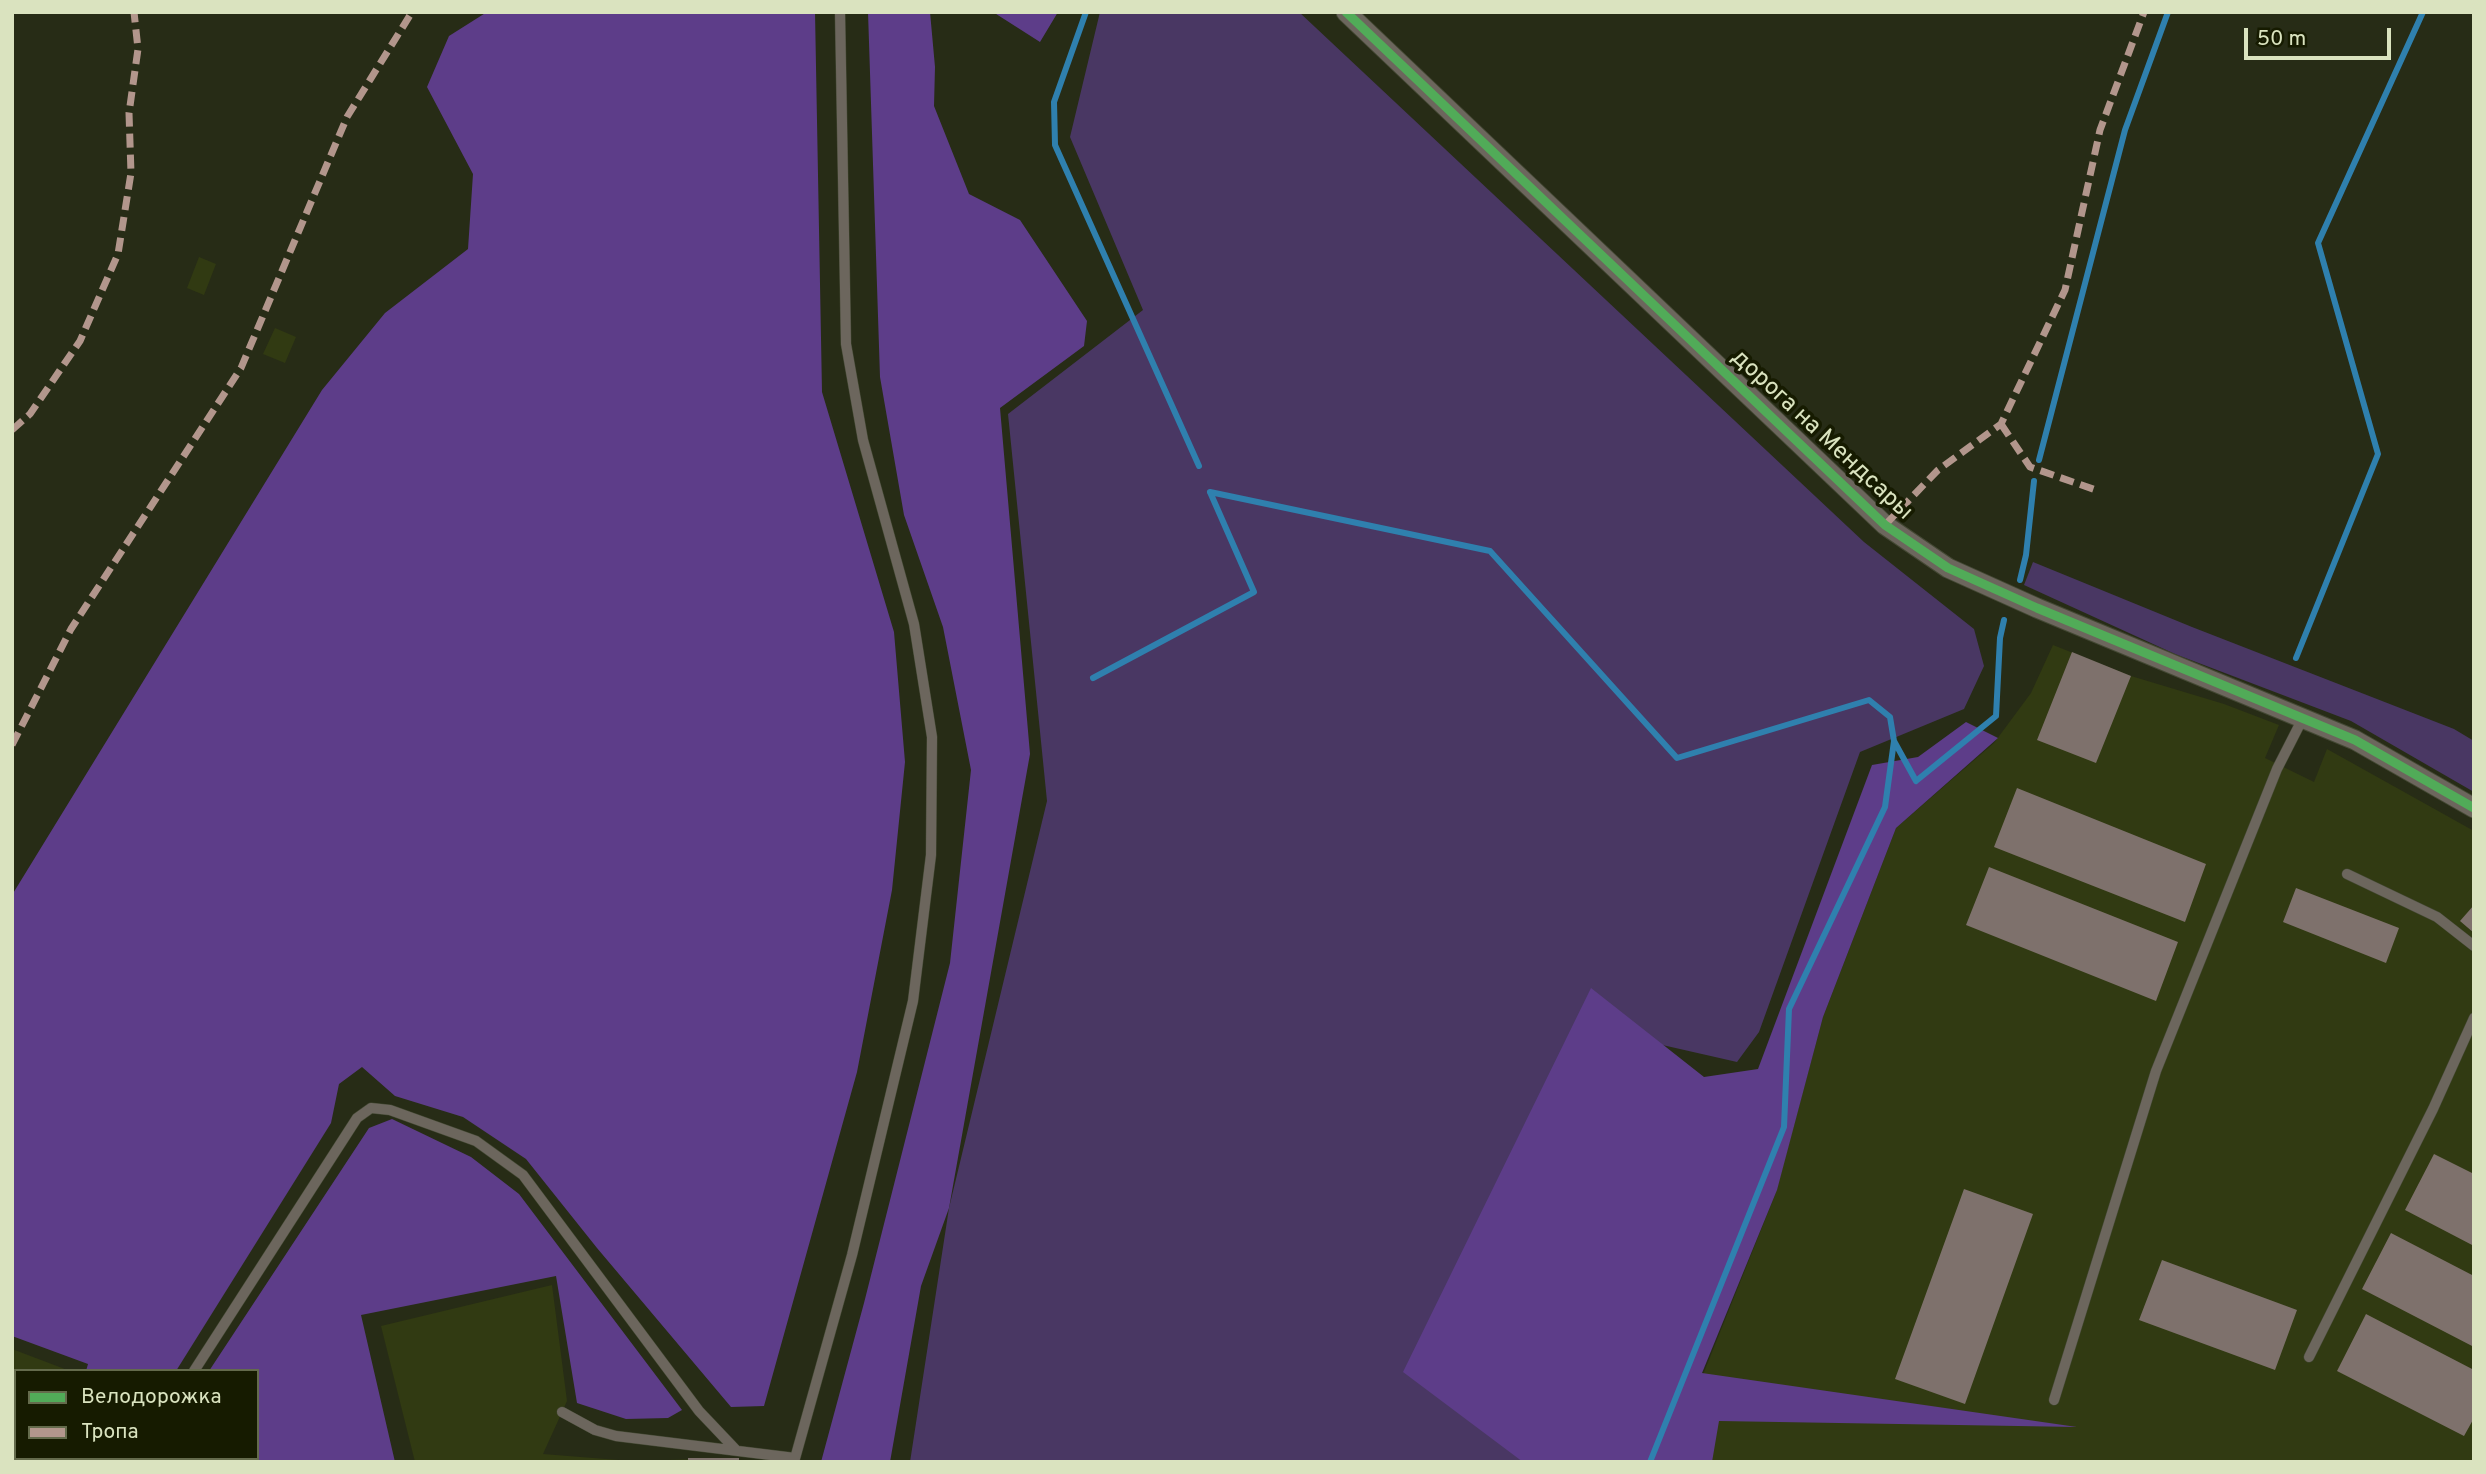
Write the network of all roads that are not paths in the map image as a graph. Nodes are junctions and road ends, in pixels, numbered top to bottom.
1 (839, 12) edge
2 (1346, 12) edge
3 (2303, 718) junction
4 (2474, 807) edge
5 (2347, 874) dead end
6 (2474, 946) edge
7 (2474, 1018) edge
8 (2309, 1357) dead end
9 (195, 1369) edge
10 (2054, 1399) dead end
11 (562, 1412) dead end
12 (736, 1450) junction
13 (794, 1460) edge

1 - 13 lane
2 - 3 street, дорога на Мендсары
3 - 4 street, дорога на Мендсары
3 - 10 lane
5 - 6 lane
7 - 8 lane
9 - 12 lane
11 - 12 lane
12 - 13 lane

